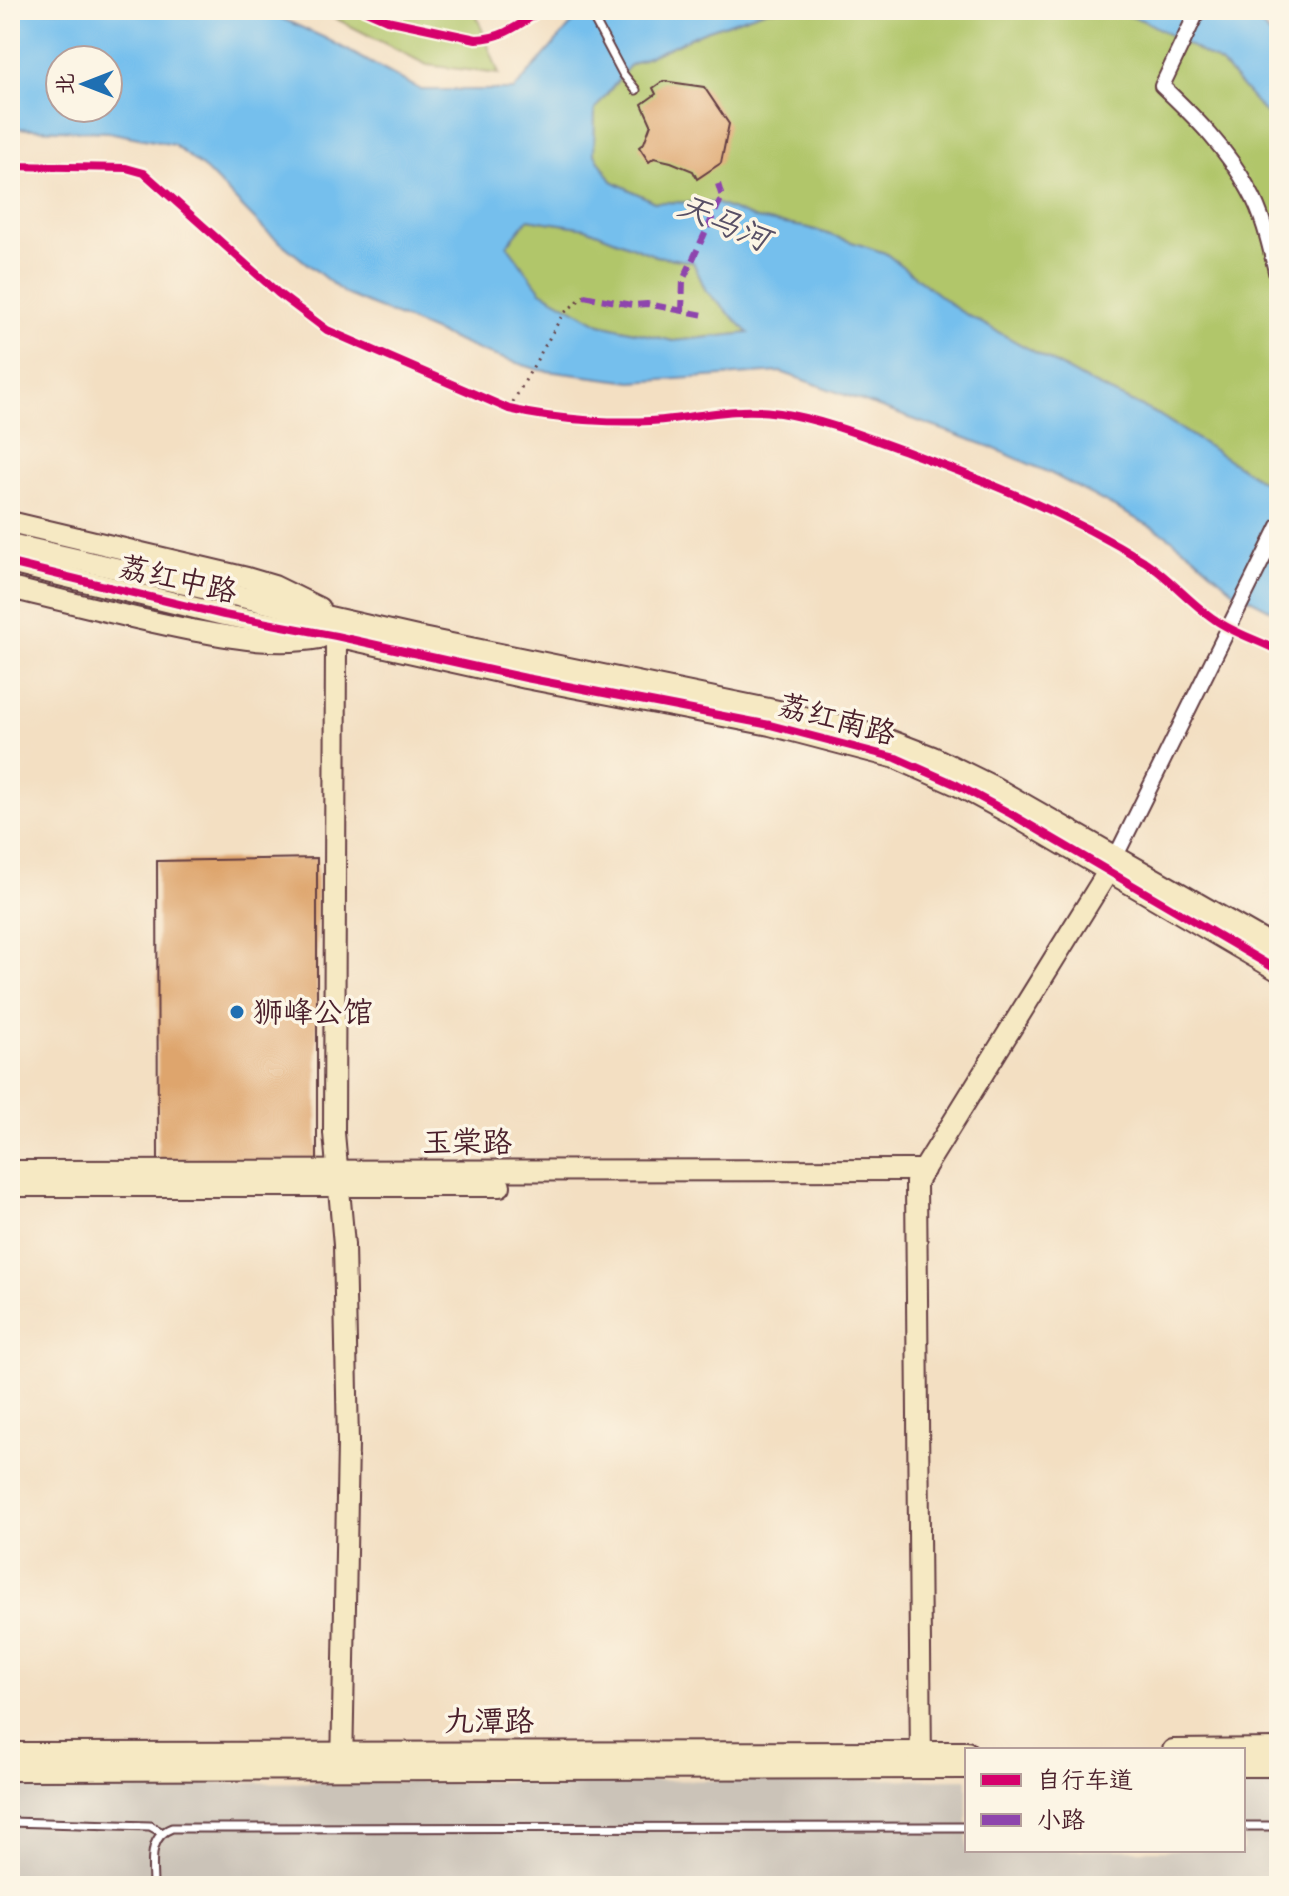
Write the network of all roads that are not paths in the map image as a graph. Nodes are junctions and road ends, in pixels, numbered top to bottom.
1 (589, 10) edge
2 (1198, 10) edge
3 (636, 90) dead end
4 (1279, 284) edge
5 (10, 522) edge
6 (1279, 526) edge
7 (10, 544) edge
8 (10, 563) edge
9 (10, 588) edge
10 (336, 627) junction
11 (1112, 863) junction
12 (1279, 950) edge
13 (1279, 971) edge
14 (10, 1171) edge
15 (920, 1176) junction
16 (338, 1180) junction
17 (10, 1186) edge
18 (1245, 1749) edge
19 (1279, 1749) edge
20 (965, 1752) edge
21 (10, 1753) edge
22 (342, 1760) junction
23 (921, 1761) junction
24 (1245, 1766) edge
25 (1279, 1766) edge
26 (965, 1768) edge
27 (10, 1770) edge
28 (12, 1822) edge
29 (1245, 1826) edge
30 (1279, 1826) edge
31 (965, 1827) edge
32 (161, 1832) junction
33 (153, 1886) edge

1 - 3 lane
2 - 4 street
5 - 10 street
6 - 11 street
7 - 10 street, 荔红中路
8 - 10 street, 荔红中路
9 - 10 street
10 - 11 street, 荔红南路
10 - 16 street
11 - 12 street, 荔红南路
11 - 13 street, 荔红南路
11 - 15 street
14 - 16 street, 玉棠路
15 - 16 street, 玉棠路
15 - 23 street
16 - 17 street, 玉棠路
16 - 22 street
18 - 19 street
20 - 23 street, 九潭路
21 - 22 street, 九潭路
22 - 23 street, 九潭路
22 - 27 street, 九潭路
23 - 26 street, 九潭路
24 - 25 street
28 - 32 lane
29 - 30 lane
31 - 32 lane
32 - 33 lane

